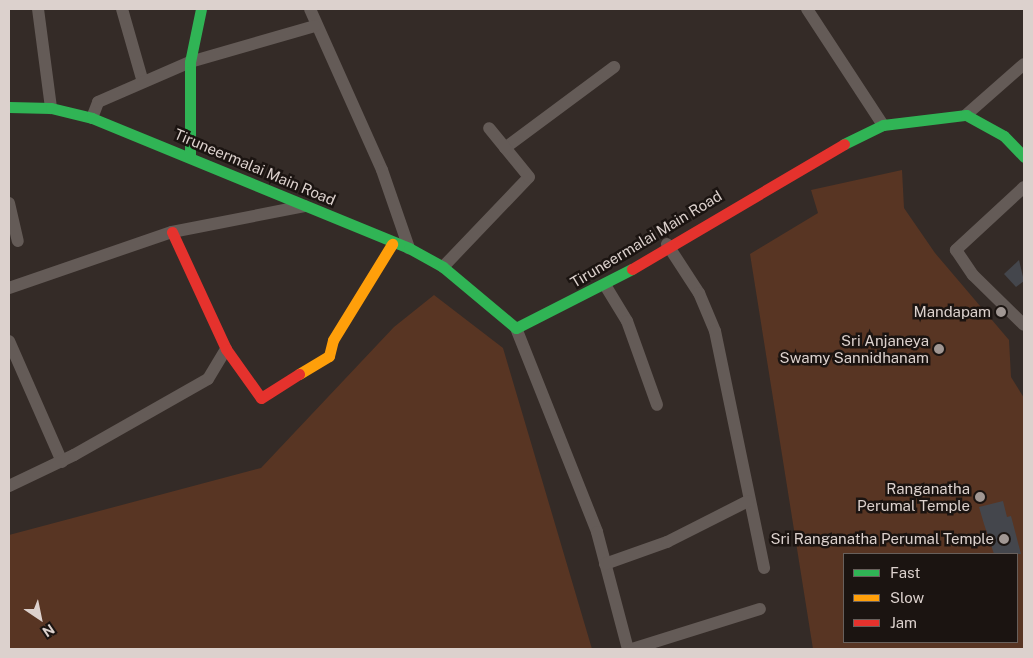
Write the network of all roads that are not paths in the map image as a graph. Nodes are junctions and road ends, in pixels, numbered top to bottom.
1 (38, 9) edge
2 (122, 9) edge
3 (201, 9) edge
4 (310, 9) edge
5 (808, 9) edge
6 (315, 26) junction
7 (190, 62) junction
8 (1024, 64) edge
9 (614, 67) dead end
10 (143, 82) junction
11 (9, 107) edge
12 (51, 108) junction
13 (966, 115) junction
14 (92, 118) junction
15 (883, 125) junction
16 (489, 128) dead end
17 (505, 148) junction
18 (190, 156) junction
19 (1024, 157) edge
20 (1024, 187) edge
21 (9, 203) edge
22 (309, 205) junction
23 (172, 232) junction
24 (18, 241) dead end
25 (392, 244) junction
26 (667, 244) junction
27 (409, 248) junction
28 (443, 267) junction
29 (606, 284) junction
30 (9, 288) edge
31 (1024, 325) edge
32 (516, 328) junction
33 (9, 341) edge
34 (226, 348) junction
35 (657, 405) dead end
36 (62, 462) junction
37 (9, 486) edge
38 (748, 501) junction
39 (605, 564) junction
40 (764, 568) dead end
41 (760, 609) dead end
42 (628, 649) edge
43 (632, 649) edge

1 - 12 street
2 - 10 street
3 - 7 main road
4 - 6 street
5 - 15 street
6 - 7 street
6 - 27 street
7 - 10 street
7 - 18 main road
8 - 13 street
9 - 17 street
10 - 14 street
11 - 12 main road, Tiruneermalai Main Road
12 - 14 main road, Tiruneermalai Main Road
13 - 15 main road, Tiruneermalai Main Road
13 - 19 main road
14 - 18 main road, Tiruneermalai Main Road
15 - 26 main road, Tiruneermalai Main Road
16 - 17 street
17 - 28 street
18 - 22 main road, Tiruneermalai Main Road
20 - 31 street
21 - 24 street
22 - 23 street
22 - 25 main road, Tiruneermalai Main Road
23 - 30 street
23 - 34 main road
25 - 27 main road, Tiruneermalai Main Road
25 - 34 main road
26 - 29 main road, Tiruneermalai Main Road
26 - 38 street
27 - 28 main road, Tiruneermalai Main Road
28 - 32 main road, Tiruneermalai Main Road
29 - 32 main road, Tiruneermalai Main Road
29 - 35 street
32 - 39 street
33 - 36 street
34 - 36 street
36 - 37 street
38 - 39 street
38 - 40 street
39 - 42 street
41 - 43 street

